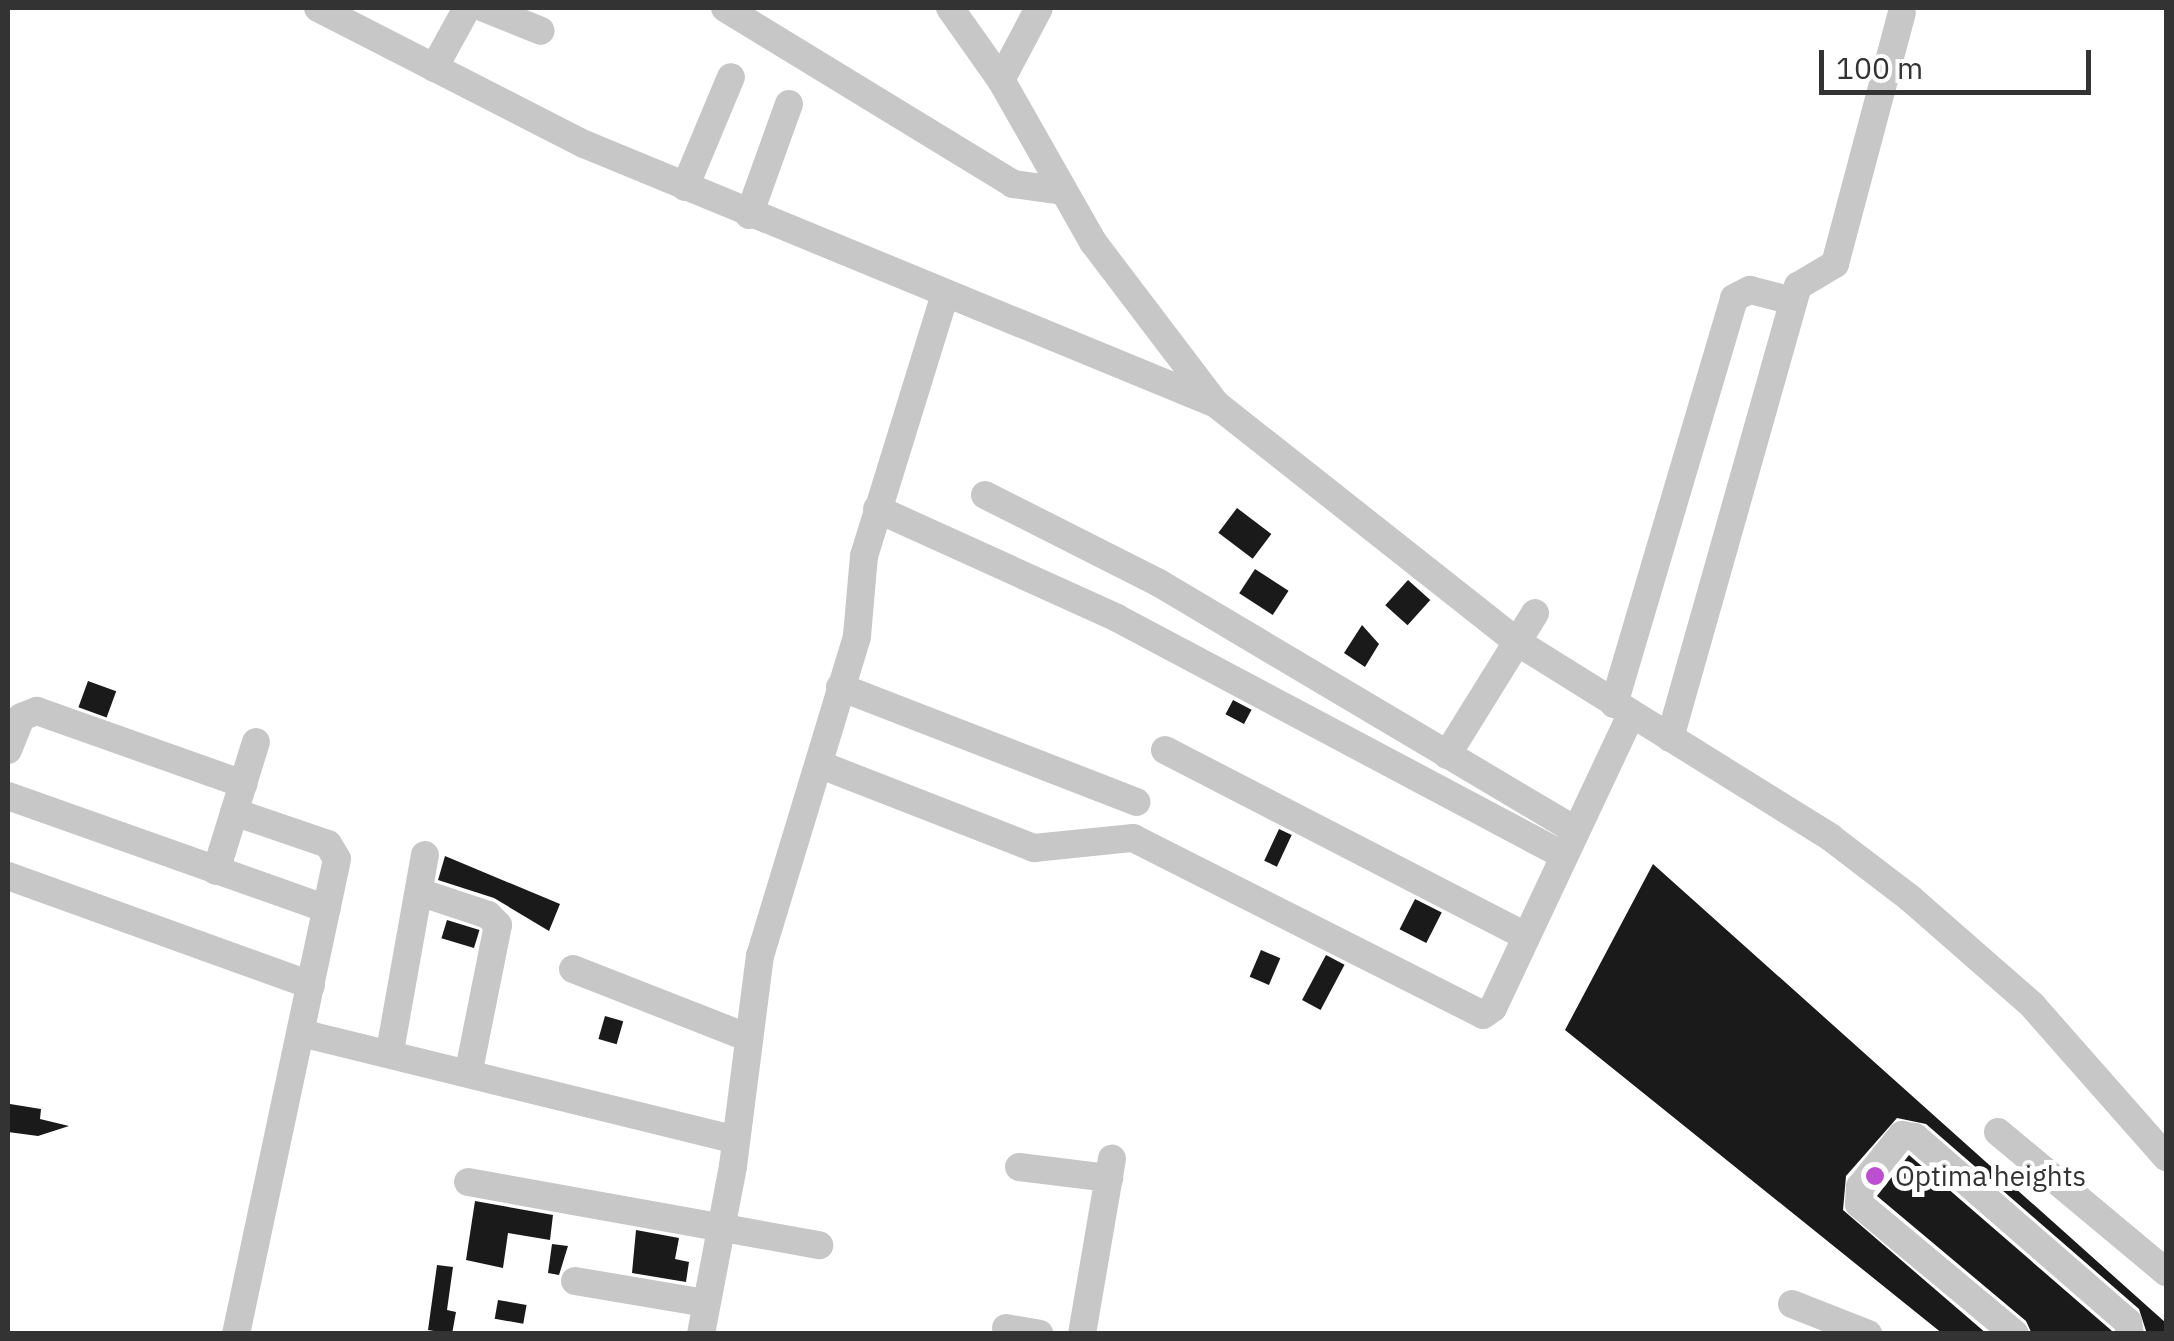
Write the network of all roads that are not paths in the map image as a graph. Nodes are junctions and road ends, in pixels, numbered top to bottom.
1 (318, 8) edge
2 (467, 8) edge
3 (484, 8) edge
4 (724, 8) edge
5 (950, 8) edge
6 (1039, 8) edge
7 (1902, 12) dead end
8 (352, 15) edge
9 (541, 31) dead end
10 (434, 68) junction
11 (731, 76) dead end
12 (1001, 80) junction
13 (789, 104) dead end
14 (685, 188) junction
15 (1062, 191) junction
16 (749, 215) junction
17 (945, 294) junction
18 (1793, 301) junction
19 (1216, 404) junction
20 (986, 495) dead end
21 (877, 510) junction
22 (1536, 613) dead end
23 (1517, 642) junction
24 (840, 687) junction
25 (1622, 709) junction
26 (1670, 738) junction
27 (256, 742) dead end
28 (8, 750) edge
29 (1165, 750) dead end
30 (1447, 755) junction
31 (821, 765) junction
32 (243, 784) junction
33 (8, 796) edge
34 (1137, 802) dead end
35 (234, 812) junction
36 (1569, 842) junction
37 (426, 855) dead end
38 (216, 871) junction
39 (8, 876) edge
40 (419, 892) junction
41 (327, 909) junction
42 (1525, 936) junction
43 (573, 969) dead end
44 (311, 985) junction
45 (301, 1032) junction
46 (749, 1038) junction
47 (390, 1051) junction
48 (469, 1070) junction
49 (1998, 1132) dead end
50 (736, 1140) junction
51 (2166, 1156) edge
52 (1019, 1166) dead end
53 (468, 1182) dead end
54 (721, 1225) junction
55 (819, 1244) dead end
56 (2166, 1272) edge
57 (575, 1280) dead end
58 (705, 1303) junction
59 (1792, 1304) dead end
60 (1006, 1328) dead end
61 (2132, 1332) edge
62 (236, 1334) edge
63 (701, 1334) edge
64 (1038, 1334) edge
65 (1082, 1334) edge
66 (1868, 1334) edge
67 (2015, 1334) edge

1 - 8 street
2 - 10 street
3 - 9 street
4 - 15 street
5 - 12 street
6 - 12 street
7 - 18 street
8 - 10 street
10 - 14 street
11 - 14 street
12 - 15 street
13 - 16 street
14 - 16 street
15 - 19 street
16 - 17 street
17 - 19 street
17 - 21 street
18 - 25 street
18 - 26 street
19 - 23 street
20 - 30 street
21 - 24 street
21 - 36 street
22 - 23 street
23 - 25 street
23 - 30 street
24 - 31 street
24 - 34 street
25 - 26 street
25 - 36 street
26 - 51 street
27 - 32 street
28 - 32 street
29 - 42 street
30 - 36 street
31 - 42 street
31 - 46 street
32 - 35 street
33 - 38 street
35 - 38 street
35 - 41 street
36 - 42 street
37 - 40 street
38 - 41 street
39 - 44 street
40 - 47 street
40 - 48 street
41 - 44 street
43 - 46 street
44 - 45 street
45 - 47 street
45 - 62 street
46 - 50 street
47 - 48 street
48 - 50 street
49 - 56 street
50 - 54 street
52 - 65 street
53 - 54 street
54 - 55 street
54 - 58 street
57 - 58 street
58 - 63 street
59 - 66 street
60 - 64 street
61 - 67 street

